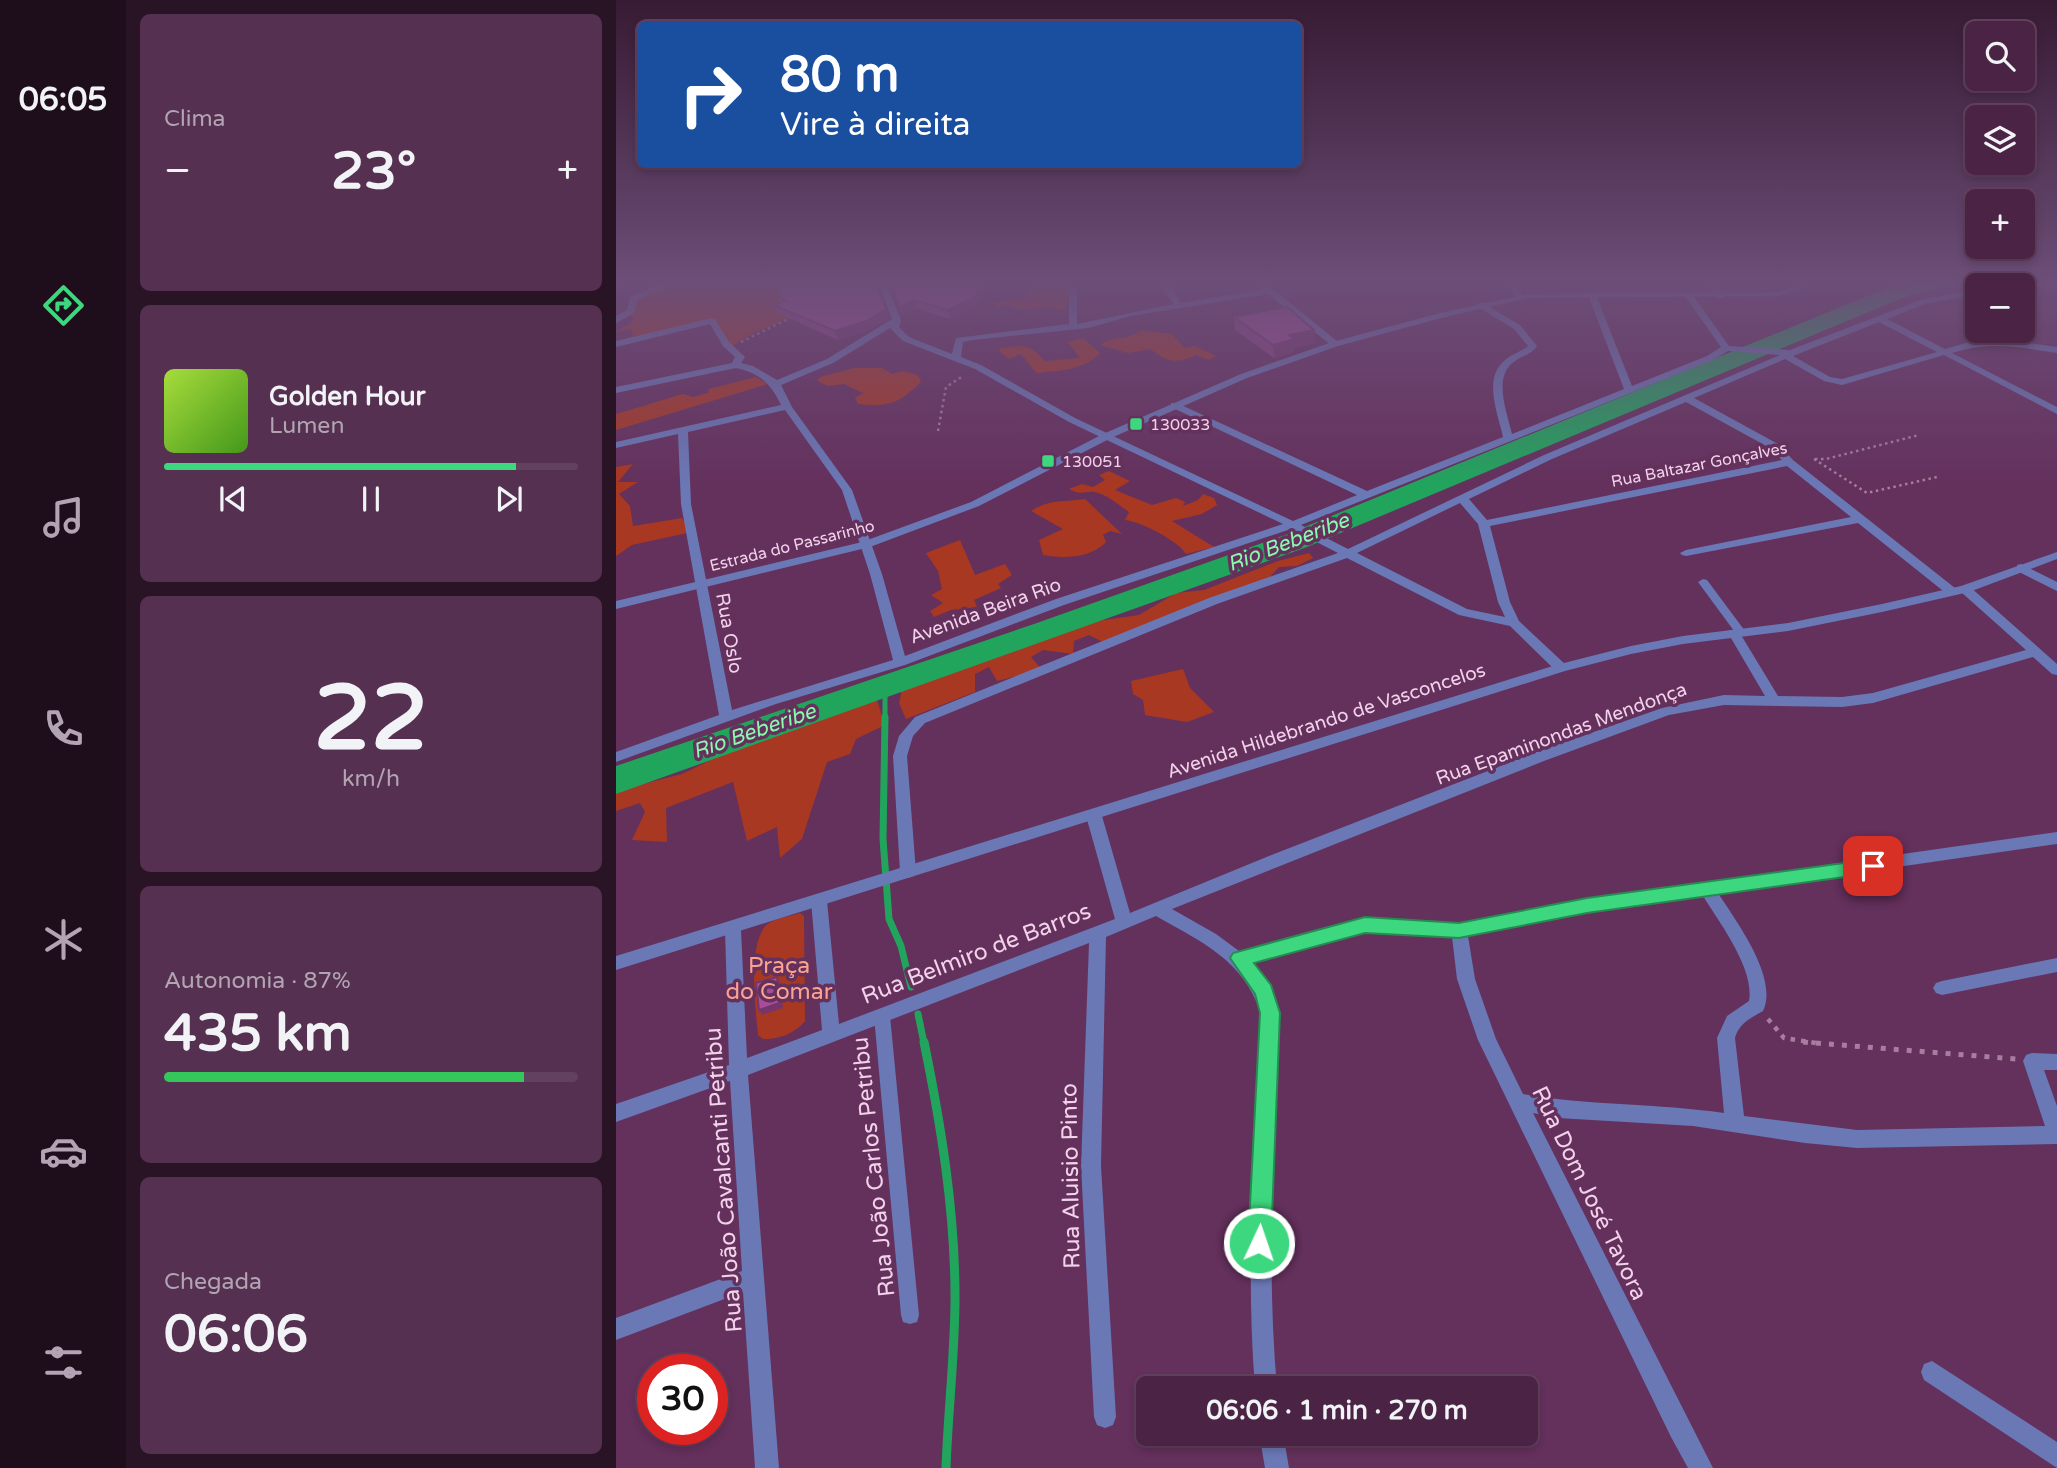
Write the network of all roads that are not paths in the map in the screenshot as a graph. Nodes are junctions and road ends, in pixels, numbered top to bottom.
1 (732, 349) edge
2 (850, 349) edge
3 (930, 349) edge
4 (958, 349) edge
5 (1321, 349) edge
6 (1532, 349) edge
7 (1613, 349) edge
8 (1726, 349) joint
9 (1733, 349) edge
10 (1744, 349) edge
11 (1800, 349) edge
12 (1936, 349) edge
13 (1954, 349) edge
14 (2032, 349) edge
15 (1941, 351) junction
16 (2055, 352) edge
17 (1785, 354) junction
18 (957, 358) junction
19 (736, 365) junction
20 (776, 384) junction
21 (1629, 389) junction
22 (616, 390) edge
23 (1686, 398) junction
24 (1174, 405) junction
25 (787, 407) junction
26 (2057, 411) edge
27 (683, 431) junction
28 (1107, 436) junction
29 (1508, 438) junction
30 (616, 445) edge
31 (1789, 462) junction
32 (1366, 495) junction
33 (1461, 498) junction
34 (1858, 519) junction
35 (1484, 524) junction
36 (1297, 527) junction
37 (866, 545) junction
38 (1349, 553) junction
39 (1686, 553) dead end
40 (2057, 555) edge
41 (2021, 568) junction
42 (1703, 582) dead end
43 (702, 584) junction
44 (2057, 587) edge
45 (1958, 590) junction
46 (616, 605) edge
47 (1514, 623) junction
48 (1738, 633) junction
49 (2038, 655) junction
50 (2057, 656) edge
51 (900, 662) junction
52 (1561, 668) junction
53 (2057, 671) edge
54 (1773, 699) junction
55 (726, 717) junction
56 (616, 757) edge
57 (1094, 816) junction
58 (2057, 838) edge
59 (903, 874) junction
60 (1707, 889) junction
61 (819, 901) junction
62 (1157, 908) junction
63 (1124, 922) junction
64 (733, 930) junction
65 (1459, 930) junction
66 (1098, 933) junction
67 (1239, 958) junction
68 (616, 963) edge
69 (2057, 965) edge
70 (1942, 988) dead end
71 (882, 1016) junction
72 (831, 1035) junction
73 (2057, 1062) edge
74 (738, 1070) junction
75 (1518, 1102) junction
76 (616, 1113) edge
77 (1735, 1123) junction
78 (2057, 1134) edge
79 (754, 1277) junction
80 (911, 1315) dead end
81 (616, 1329) edge
82 (1932, 1372) dead end
83 (1265, 1376) edge
84 (1105, 1417) dead end
85 (1273, 1446) edge
86 (2057, 1456) edge
87 (767, 1468) edge
88 (1277, 1468) edge
89 (1701, 1468) edge

1 - 19 street
2 - 20 street
3 - 18 street
4 - 18 street
5 - 24 street, Estrada do Passarinho
6 - 29 street
7 - 21 street
8 - 9 street
8 - 21 street, Avenida Beira Rio
10 - 17 street
11 - 17 street
12 - 15 street
13 - 15 street
14 - 16 street
15 - 17 street
15 - 26 street
17 - 23 street
18 - 28 street
19 - 20 street
19 - 22 street
20 - 25 street
21 - 29 street, Avenida Beira Rio
23 - 31 street
23 - 33 street
24 - 28 street, Estrada do Passarinho
24 - 32 street
25 - 27 street
25 - 37 street
27 - 30 street
27 - 43 street, Rua Oslo
28 - 36 street
28 - 37 street, Estrada do Passarinho
29 - 32 street, Avenida Beira Rio
31 - 34 street
31 - 35 street, Rua Baltazar Gonçalves
32 - 36 street, Avenida Beira Rio
33 - 35 street
33 - 38 street
34 - 39 street
34 - 45 street
35 - 47 street
36 - 38 street
36 - 51 street, Avenida Beira Rio
37 - 43 street, Estrada do Passarinho
37 - 51 street
38 - 47 street
38 - 59 street
40 - 41 street, Avenida Hildebrando de Vasconcelos
41 - 44 street
41 - 45 street, Avenida Hildebrando de Vasconcelos
42 - 48 lane
43 - 46 street, Estrada do Passarinho
43 - 55 street, Rua Oslo
45 - 48 street, Avenida Hildebrando de Vasconcelos
45 - 49 street
47 - 52 street
48 - 52 street, Avenida Hildebrando de Vasconcelos
48 - 54 street
49 - 50 street, Rua Epaminondas Mendonça
49 - 53 street
49 - 54 street, Rua Epaminondas Mendonça
51 - 55 street, Avenida Beira Rio
52 - 57 street, Avenida Hildebrando de Vasconcelos
54 - 62 street, Rua Epaminondas Mendonça
55 - 56 street, Avenida Beira Rio
57 - 59 street, Avenida Hildebrando de Vasconcelos
57 - 63 street
58 - 60 street
59 - 61 street, Avenida Hildebrando de Vasconcelos
60 - 65 street
60 - 77 street
61 - 64 street, Avenida Hildebrando de Vasconcelos
61 - 72 street
62 - 63 street, Rua Belmiro de Barros
62 - 67 street
63 - 66 street, Rua Belmiro de Barros
64 - 68 street, Avenida Hildebrando de Vasconcelos
64 - 74 street, Rua João Cavalcanti Petribu
65 - 67 street
65 - 75 street, Rua Dom José Tavora
66 - 71 street, Rua Belmiro de Barros
66 - 84 street, Rua Aluisio Pinto
67 - 83 street
69 - 70 street
71 - 72 street, Rua Belmiro de Barros
71 - 80 lane, Rua João Carlos Petribu
72 - 74 street, Rua Belmiro de Barros
73 - 78 street
74 - 76 street, Rua Belmiro de Barros
74 - 79 street, Rua João Cavalcanti Petribu
75 - 77 street
75 - 89 street, Rua Dom José Tavora
77 - 78 street
79 - 81 street
79 - 87 street, Rua João Cavalcanti Petribu
82 - 86 street
85 - 88 street

